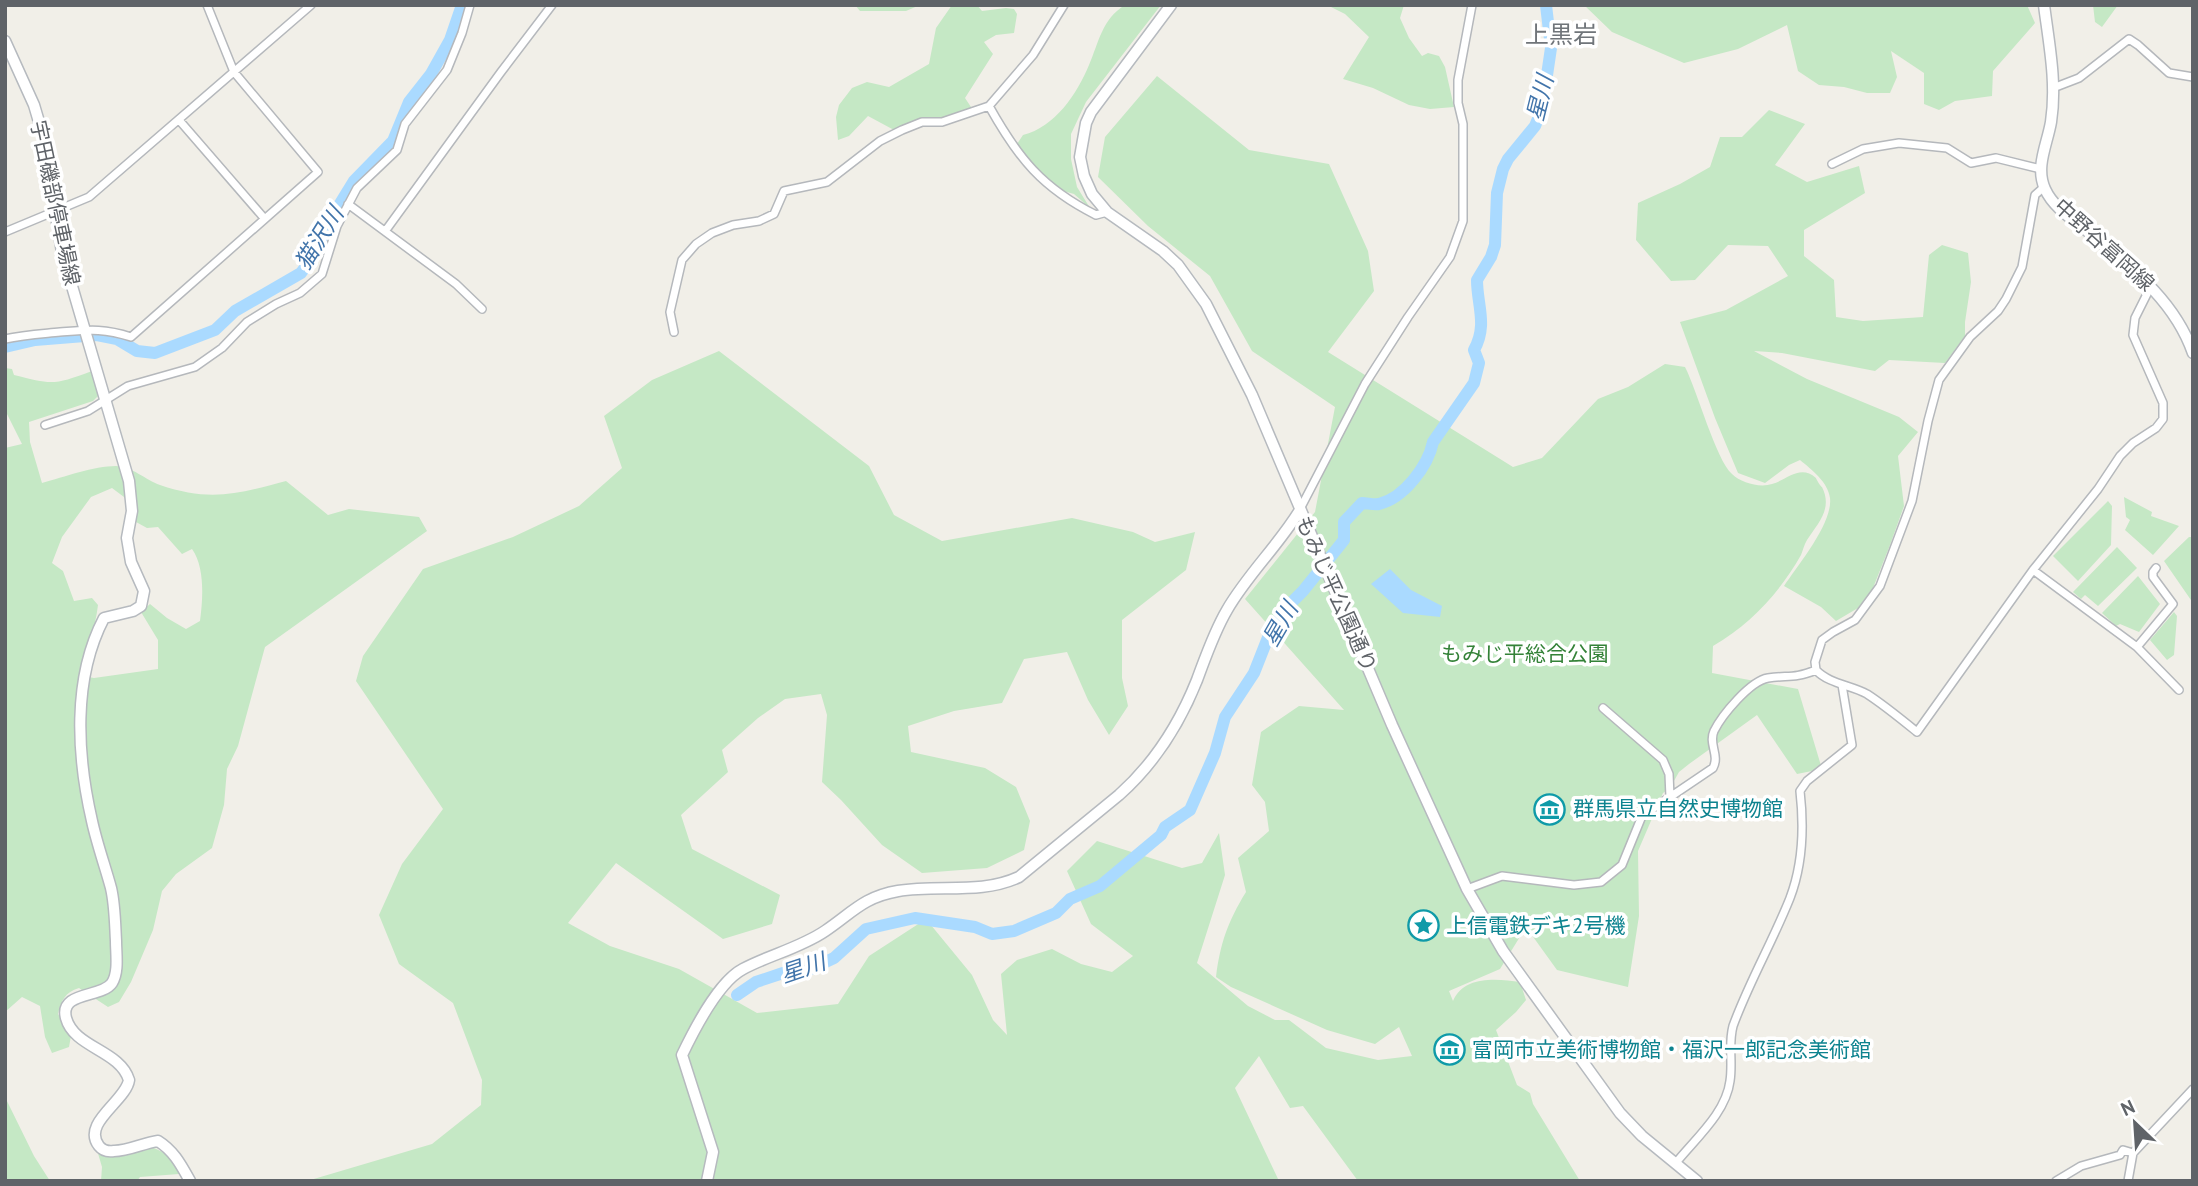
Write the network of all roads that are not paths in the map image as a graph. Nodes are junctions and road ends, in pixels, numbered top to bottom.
1 (207, 5) edge
2 (311, 5) edge
3 (470, 5) edge
4 (552, 5) edge
5 (1064, 5) edge
6 (1171, 5) edge
7 (1472, 5) edge
8 (2044, 5) edge
9 (5, 41) edge
10 (234, 72) junction
11 (2193, 77) edge
12 (2053, 88) junction
13 (989, 106) junction
14 (179, 120) junction
15 (1832, 164) dead end
16 (2041, 169) junction
17 (2044, 187) junction
18 (348, 204) junction
19 (57, 212) junction
20 (1107, 212) junction
21 (264, 218) junction
22 (386, 230) junction
23 (5, 232) edge
24 (2151, 286) junction
25 (482, 309) dead end
26 (85, 329) junction
27 (674, 332) dead end
28 (5, 339) edge
29 (2193, 353) edge
30 (106, 399) junction
31 (45, 425) dead end
32 (1300, 510) junction
33 (2156, 568) dead end
34 (2033, 570) junction
35 (2137, 647) junction
36 (1816, 670) junction
37 (1842, 685) junction
38 (2179, 690) dead end
39 (1603, 708) dead end
40 (1670, 797) junction
41 (1468, 889) junction
42 (2193, 1089) edge
43 (2133, 1153) junction
44 (1675, 1164) junction
45 (190, 1181) edge
46 (707, 1181) edge
47 (1697, 1181) edge
48 (2056, 1181) edge
49 (2128, 1181) edge

1 - 10 street
2 - 10 street
3 - 18 street
4 - 22 street
5 - 13 street
6 - 20 street, もみじ平公園通り
7 - 32 street
8 - 12 street, 中野谷富岡線
9 - 19 street, 宇田磯部停車場線
10 - 14 street
10 - 21 street
11 - 12 street
12 - 16 street, 中野谷富岡線
13 - 20 street
13 - 27 street
14 - 19 street
14 - 21 street
15 - 16 street
16 - 17 street, 中野谷富岡線
17 - 24 street, 中野谷富岡線
17 - 36 street
18 - 22 street
18 - 30 street
19 - 23 street
19 - 26 street, 宇田磯部停車場線
20 - 32 street, もみじ平公園通り
21 - 26 street
22 - 25 street
24 - 29 street, 中野谷富岡線
24 - 34 street
26 - 28 street
26 - 30 street, 宇田磯部停車場線
30 - 31 street
30 - 45 street
32 - 41 street, もみじ平公園通り
32 - 46 street
33 - 35 street
34 - 35 street
34 - 37 street
35 - 38 street
36 - 37 street
36 - 40 street
37 - 44 street
39 - 40 street
40 - 41 street
41 - 44 street, もみじ平公園通り
42 - 43 street
43 - 48 street
43 - 49 street
44 - 47 street, もみじ平公園通り

